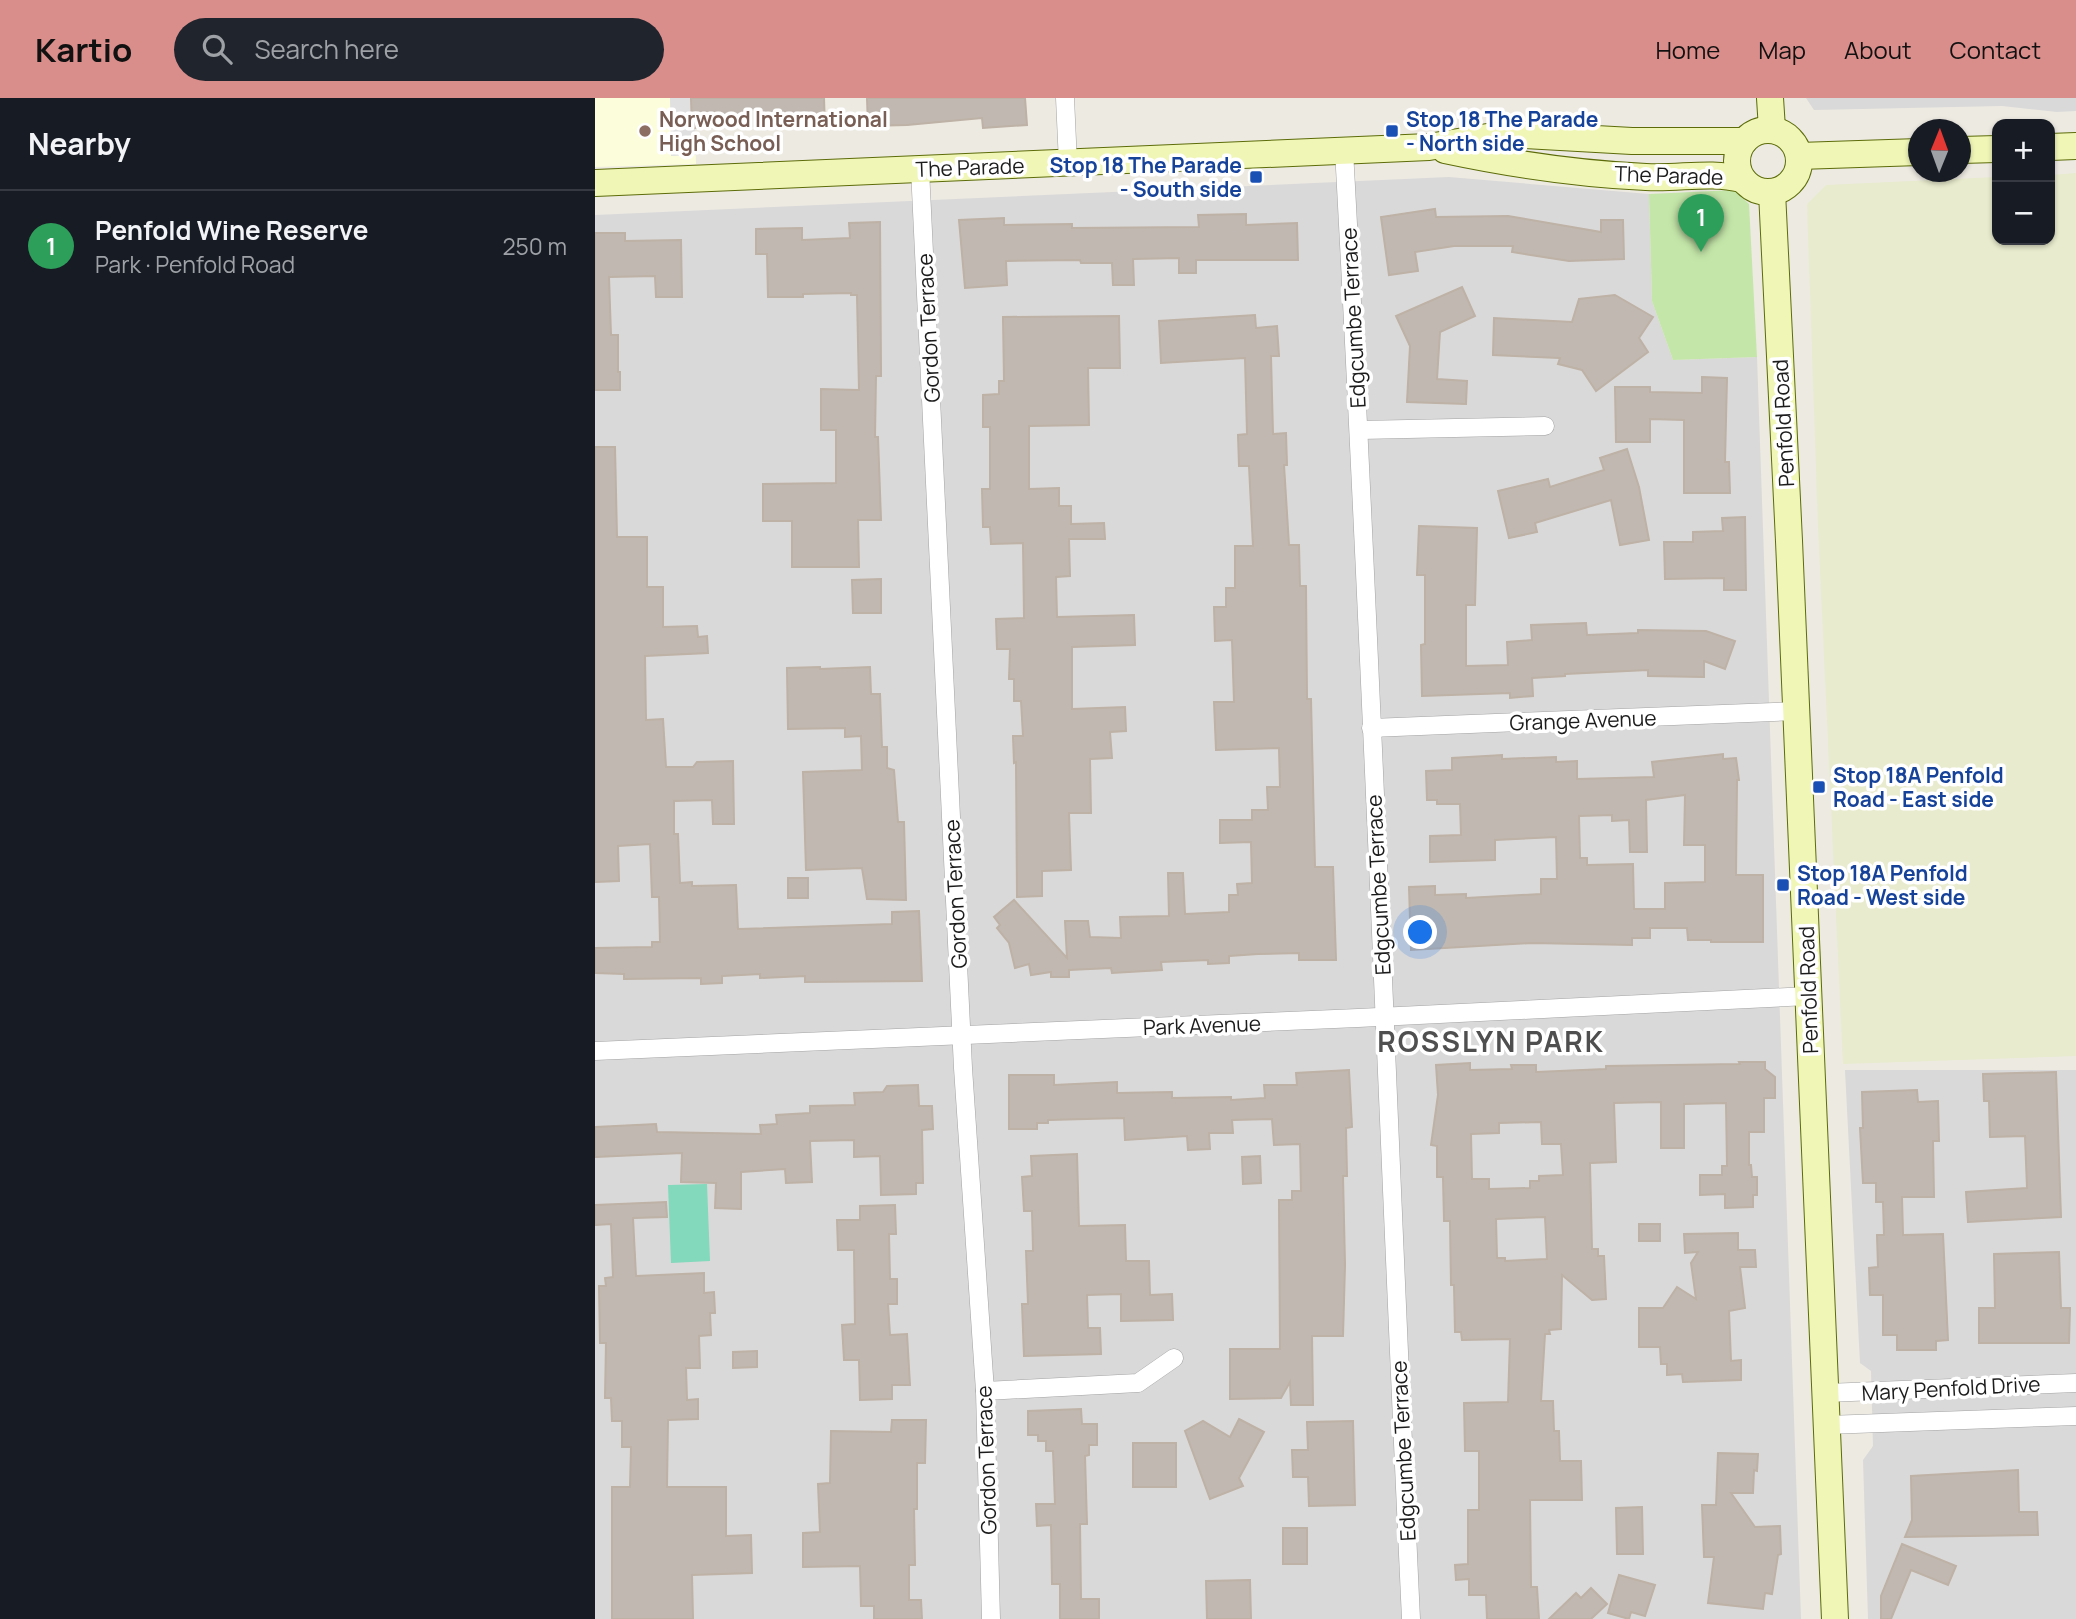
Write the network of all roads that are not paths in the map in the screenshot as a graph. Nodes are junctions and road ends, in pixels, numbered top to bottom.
1 (1065, 98) edge
2 (1770, 98) edge
3 (1772, 129) junction
4 (1744, 141) junction
5 (2076, 146) edge
6 (1429, 147) junction
7 (2055, 147) edge
8 (1992, 149) edge
9 (1343, 150) junction
10 (1971, 150) edge
11 (1908, 152) edge
12 (1800, 156) junction
13 (1067, 163) junction
14 (920, 169) junction
15 (1742, 179) junction
16 (595, 183) edge
17 (1772, 192) junction
18 (1545, 426) dead end
19 (1360, 430) junction
20 (1796, 711) junction
21 (1371, 728) junction
22 (1808, 996) junction
23 (1384, 1017) junction
24 (962, 1035) junction
25 (595, 1051) edge
26 (1174, 1358) dead end
27 (2076, 1383) edge
28 (985, 1391) junction
29 (1826, 1393) junction
30 (2076, 1416) edge
31 (1827, 1426) junction
32 (991, 1619) edge
33 (1411, 1619) edge
34 (1835, 1619) edge

1 - 13 street
2 - 3 main road
3 - 4 main road
3 - 12 main road
4 - 6 main road, The Parade
4 - 15 main road
5 - 7 main road
6 - 9 main road, The Parade
6 - 15 main road, The Parade
8 - 10 main road
9 - 13 main road, The Parade
9 - 19 street, Edgcumbe Terrace
11 - 12 main road
12 - 17 main road
13 - 14 main road, The Parade
14 - 16 main road, The Parade
14 - 24 street, Gordon Terrace
15 - 17 main road
17 - 20 main road, Penfold Road
18 - 19 street
19 - 21 street, Edgcumbe Terrace
20 - 21 street, Grange Avenue
20 - 22 main road, Penfold Road
21 - 23 street, Edgcumbe Terrace
22 - 23 street, Park Avenue
22 - 29 main road, Penfold Road
23 - 24 street, Park Avenue
23 - 33 street, Edgcumbe Terrace
24 - 25 street, Park Avenue
24 - 28 street, Gordon Terrace
26 - 28 street
27 - 29 street, Mary Penfold Drive
28 - 32 street, Gordon Terrace
29 - 31 main road, Penfold Road
30 - 31 street, Mary Penfold Drive
31 - 34 main road, Penfold Road

